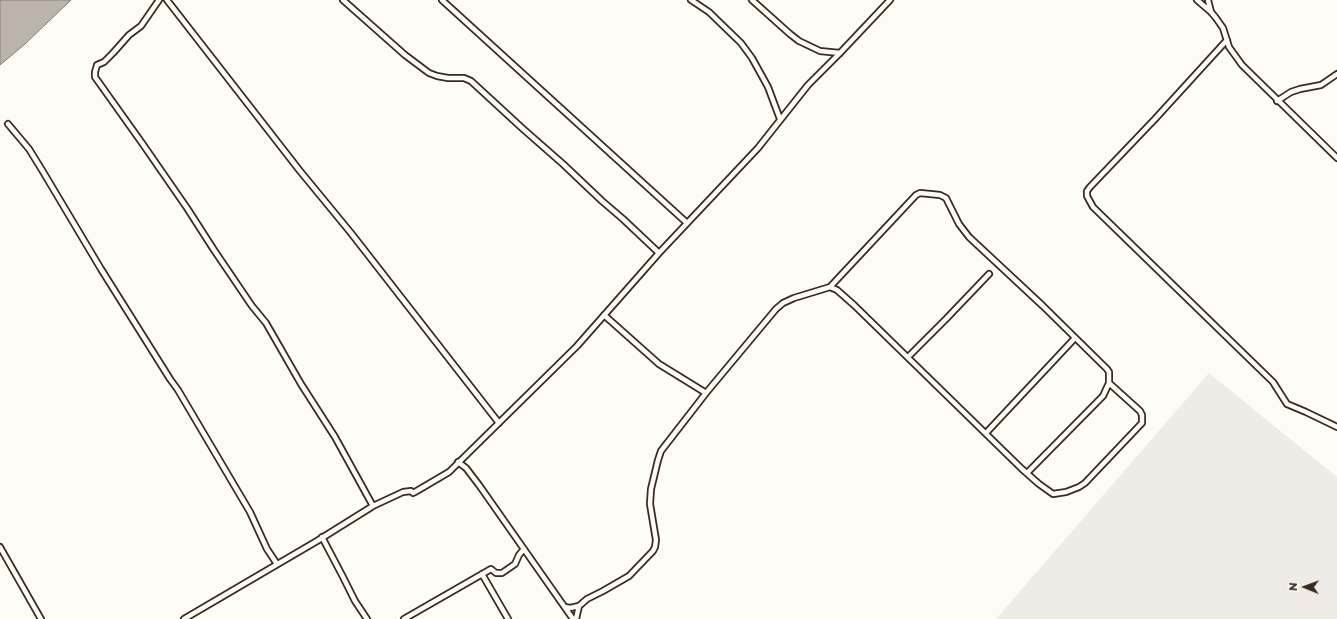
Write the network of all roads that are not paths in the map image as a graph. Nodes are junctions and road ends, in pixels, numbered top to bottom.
1 (159, 0) edge
2 (167, 0) edge
3 (343, 0) edge
4 (442, 0) edge
5 (691, 0) edge
6 (752, 0) edge
7 (890, 0) edge
8 (1197, 0) edge
9 (1208, 0) edge
10 (1212, 12) junction
11 (1227, 40) junction
12 (840, 53) junction
13 (1337, 74) edge
14 (1277, 101) junction
15 (780, 119) junction
16 (8, 124) dead end
17 (1337, 158) edge
18 (687, 223) junction
19 (659, 253) junction
20 (989, 274) dead end
21 (830, 287) junction
22 (604, 315) junction
23 (1075, 338) junction
24 (908, 357) junction
25 (1109, 383) junction
26 (706, 393) junction
27 (499, 423) junction
28 (1337, 427) edge
29 (986, 433) junction
30 (458, 462) junction
31 (1027, 473) junction
32 (373, 506) junction
33 (322, 537) junction
34 (0, 547) edge
35 (524, 549) junction
36 (277, 564) junction
37 (482, 574) junction
38 (579, 606) junction
39 (565, 607) junction
40 (40, 619) edge
41 (184, 619) edge
42 (366, 619) edge
43 (404, 619) edge
44 (508, 619) edge
45 (574, 619) edge

1 - 32 street
2 - 27 street
3 - 19 street
4 - 18 street
5 - 15 street
6 - 12 street
7 - 12 street
8 - 10 street
9 - 10 street
10 - 11 street
11 - 14 street
11 - 28 street
12 - 15 street
13 - 14 street
14 - 17 street
15 - 18 street
16 - 36 street
18 - 19 street
19 - 22 street
20 - 24 street
21 - 23 street
21 - 24 street
21 - 26 street
22 - 26 street
22 - 27 street
23 - 25 street
23 - 29 street
24 - 29 street
25 - 31 street
25 - 31 street
26 - 38 street
27 - 30 street
29 - 31 street
30 - 32 street
30 - 35 street
32 - 33 street
33 - 36 street
33 - 42 street
34 - 40 street
35 - 37 street
35 - 39 street
36 - 41 street
37 - 43 street
37 - 44 street
38 - 39 street
38 - 45 street
39 - 45 street

